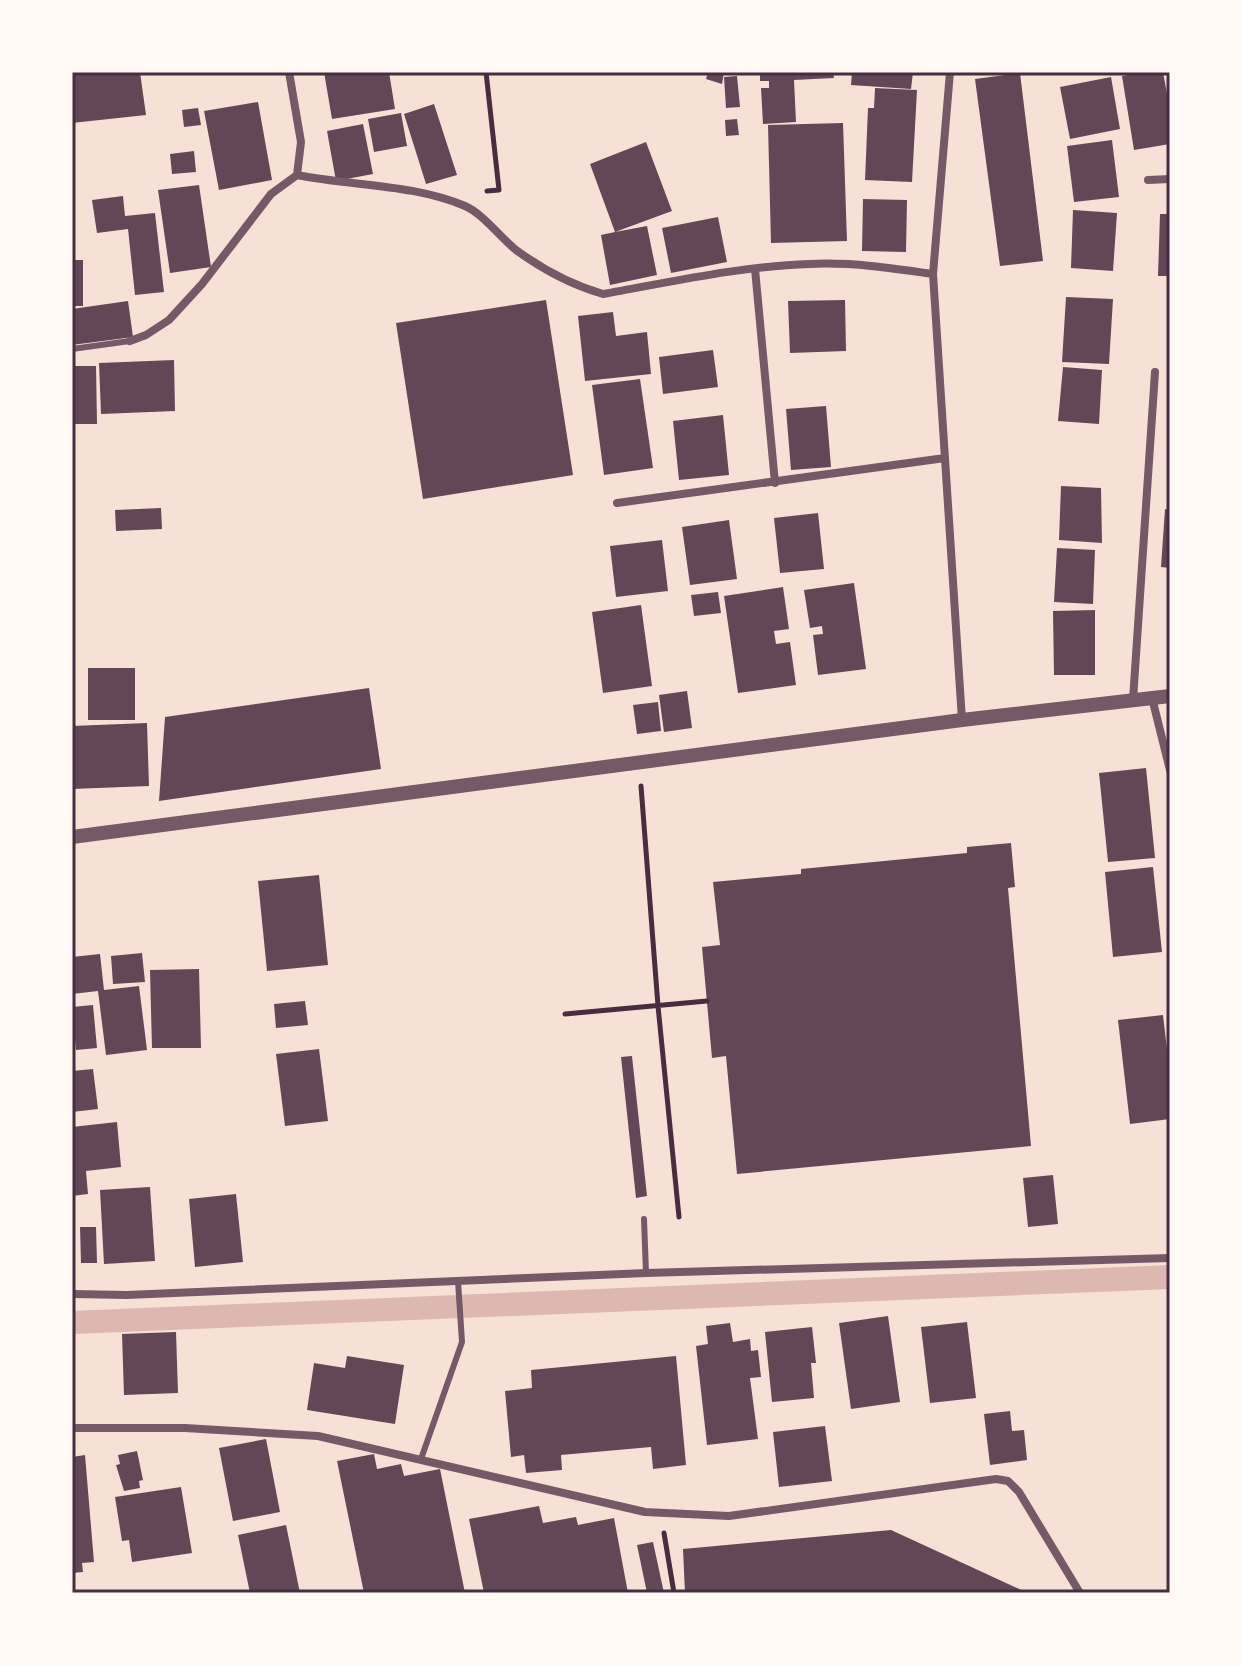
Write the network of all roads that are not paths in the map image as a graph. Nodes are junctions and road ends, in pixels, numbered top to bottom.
1 (289, 72) edge
2 (950, 72) edge
3 (297, 175) junction
4 (1170, 179) edge
5 (1148, 180) dead end
6 (755, 269) junction
7 (933, 274) junction
8 (130, 341) joint
9 (72, 349) edge
10 (1155, 372) dead end
11 (945, 458) junction
12 (775, 483) junction
13 (617, 503) dead end
14 (1170, 696) edge
15 (1152, 698) junction
16 (1133, 700) junction
17 (962, 720) junction
18 (1170, 770) edge
19 (72, 837) edge
20 (644, 1219) dead end
21 (1170, 1258) edge
22 (646, 1273) junction
23 (458, 1281) junction
24 (72, 1294) edge
25 (72, 1428) edge
26 (421, 1459) junction
27 (1080, 1593) edge

1 - 3 street
2 - 7 street
3 - 6 street
3 - 8 street
4 - 5 street
6 - 7 street
6 - 12 street
7 - 11 street
8 - 9 lane
10 - 16 street
11 - 12 street
11 - 17 street
12 - 13 street
14 - 15 street
15 - 16 street
15 - 18 street
16 - 17 street
17 - 19 street
20 - 22 lane
21 - 22 street
22 - 23 street
23 - 24 street
23 - 26 lane
25 - 26 street
26 - 27 street

